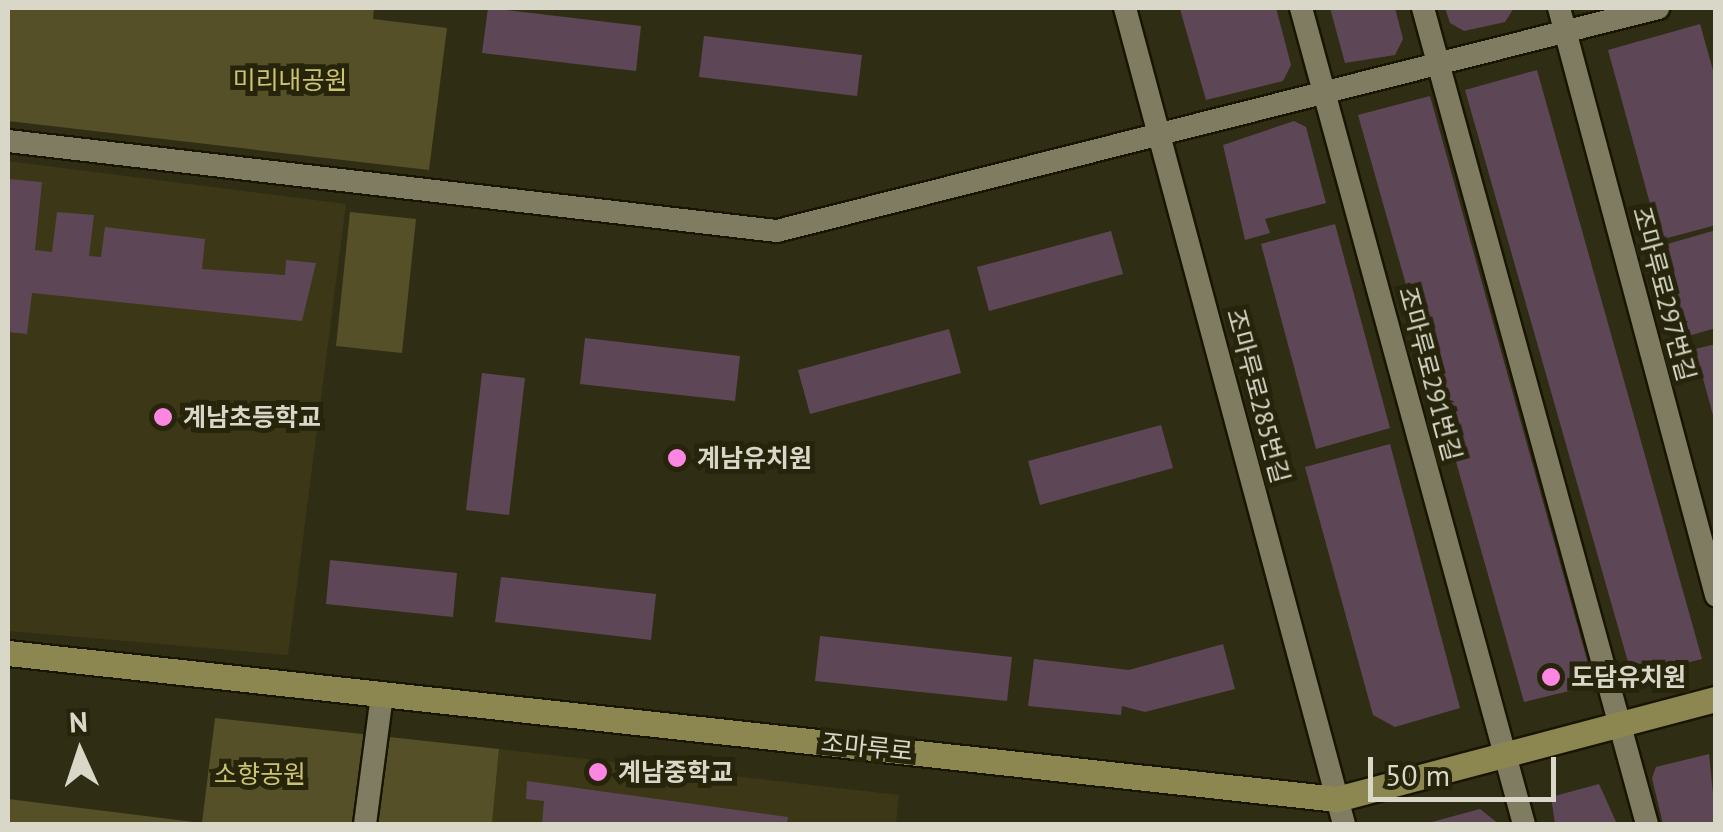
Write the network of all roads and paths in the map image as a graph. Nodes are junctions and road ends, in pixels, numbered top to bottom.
1 (1124, 8) edge
2 (1301, 8) edge
3 (1423, 8) edge
4 (1559, 8) edge
5 (1658, 8) edge
6 (1566, 34) junction
7 (1439, 66) junction
8 (1325, 94) junction
9 (1159, 136) junction
10 (8, 141) edge
11 (1716, 595) edge
12 (8, 652) edge
13 (382, 694) junction
14 (1716, 699) edge
15 (1620, 724) junction
16 (1505, 754) junction
17 (1338, 798) junction
18 (365, 824) edge
19 (1344, 824) edge
20 (1524, 824) edge
21 (1647, 824) edge

1 - 9 street, 조마루로285번길
2 - 8 street, 조마루로291번길
3 - 7 street
4 - 6 street, 조마루로297번길
5 - 6 street
6 - 7 street
6 - 11 street, 조마루로297번길
7 - 8 street
7 - 15 street
8 - 9 street
8 - 16 street, 조마루로291번길
9 - 10 street
9 - 17 street, 조마루로285번길
12 - 13 street, 조마루로
13 - 17 street, 조마루로
13 - 18 street
14 - 15 street, 조마루로
15 - 16 street, 조마루로
15 - 21 street
16 - 17 street, 조마루로
16 - 20 street, 조마루로291번길
17 - 19 street, 조마루로285번길

